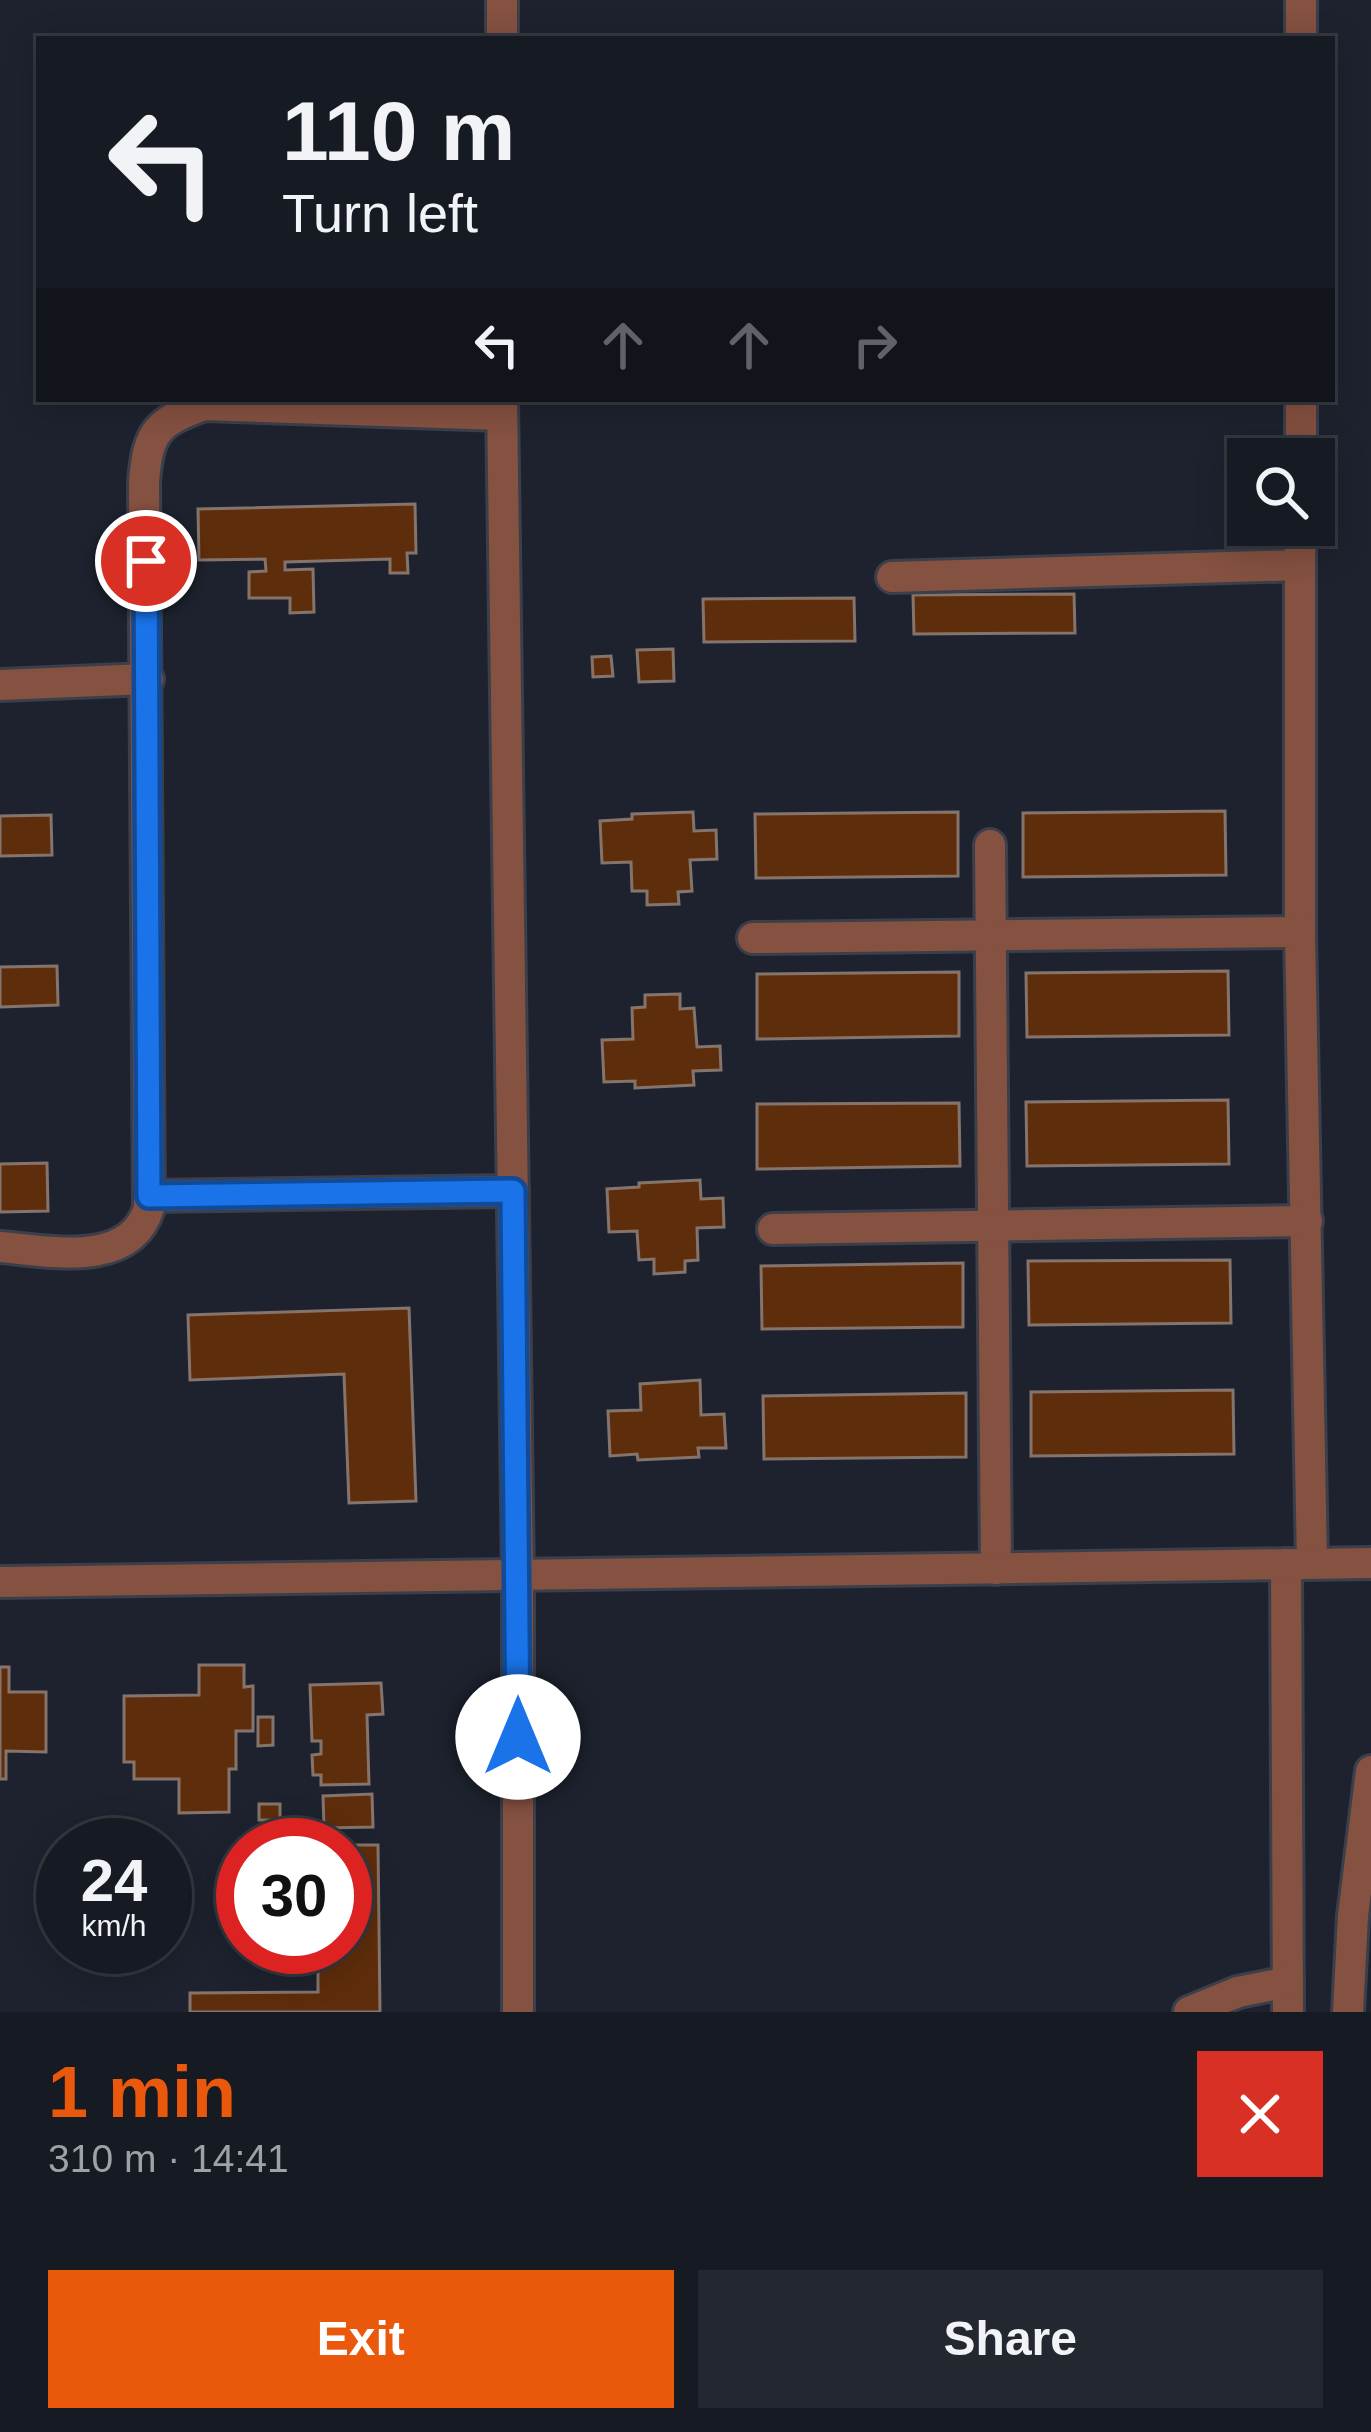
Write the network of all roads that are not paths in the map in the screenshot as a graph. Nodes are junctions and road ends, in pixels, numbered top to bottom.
1 (502, 0) edge
2 (1300, 0) edge
3 (502, 36) edge
4 (1300, 36) edge
5 (1300, 402) edge
6 (502, 407) edge
7 (1300, 438) edge
8 (1300, 546) edge
9 (1300, 566) junction
10 (892, 578) dead end
11 (148, 679) junction
12 (0, 685) edge
13 (990, 845) dead end
14 (1300, 932) junction
15 (992, 934) junction
16 (753, 938) dead end
17 (513, 1191) junction
18 (149, 1196) junction
19 (1306, 1221) junction
20 (993, 1227) junction
21 (773, 1229) dead end
22 (0, 1246) edge
23 (1371, 1563) edge
24 (1299, 1564) junction
25 (996, 1569) junction
26 (518, 1577) junction
27 (0, 1582) edge
28 (1371, 1771) edge
29 (1288, 1997) edge
30 (518, 2012) edge
31 (1189, 2012) edge
32 (1348, 2012) edge

1 - 3 street
2 - 4 street
5 - 7 street
6 - 11 street
6 - 17 street
8 - 9 street
9 - 10 street
9 - 14 street
11 - 12 street
11 - 18 street
13 - 15 street
14 - 15 street
14 - 19 street
15 - 16 street
15 - 20 street
17 - 18 street
17 - 26 street
18 - 22 street
19 - 20 street
19 - 24 street
20 - 21 street
20 - 25 street
23 - 24 street
24 - 25 street
24 - 29 street
25 - 26 street
26 - 27 street
26 - 30 street
28 - 32 street
29 - 31 street

